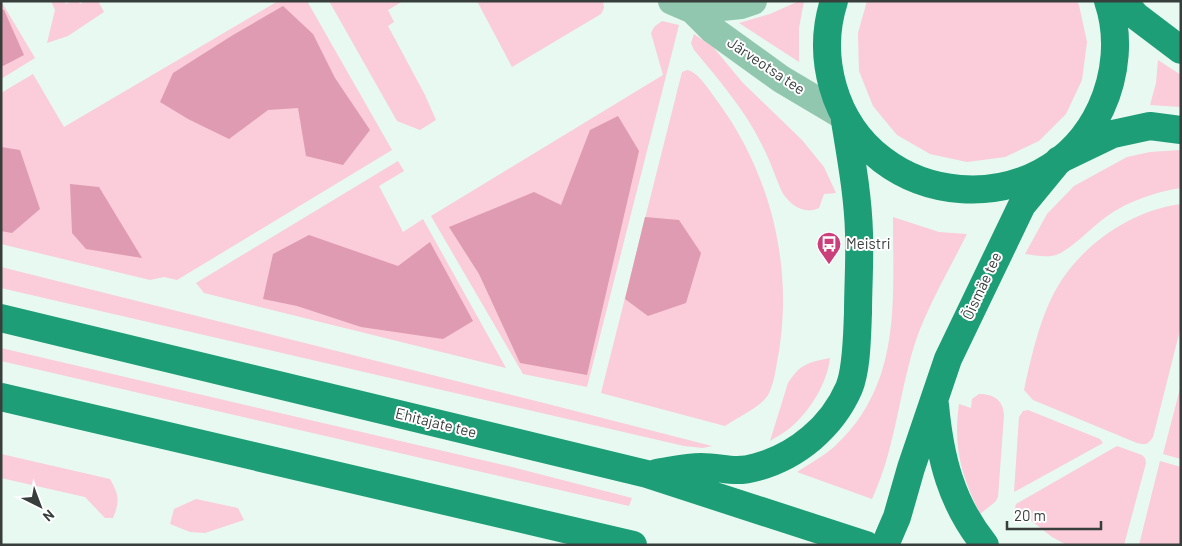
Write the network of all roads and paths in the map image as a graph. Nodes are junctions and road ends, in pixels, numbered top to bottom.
1 (753, 1) edge
2 (834, 1) edge
3 (1108, 1) edge
4 (1123, 1) edge
5 (682, 6) edge
6 (1181, 50) edge
7 (845, 117) junction
8 (1181, 130) edge
9 (1059, 160) junction
10 (1, 318) edge
11 (935, 396) junction
12 (1, 397) edge
13 (647, 474) junction
14 (633, 545) edge
15 (866, 545) edge
16 (885, 545) edge
17 (985, 545) edge

1 - 5 street, Järveotsa tee
2 - 7 main road
3 - 9 main road
4 - 6 main road
5 - 7 street, Järveotsa tee
7 - 9 main road
7 - 13 main road
8 - 9 main road, Õismäe tee
9 - 11 main road, Õismäe tee
10 - 13 main road, Ehitajate tee
11 - 16 main road, Õismäe tee
11 - 17 main road
12 - 14 main road
13 - 15 main road, Ehitajate tee

